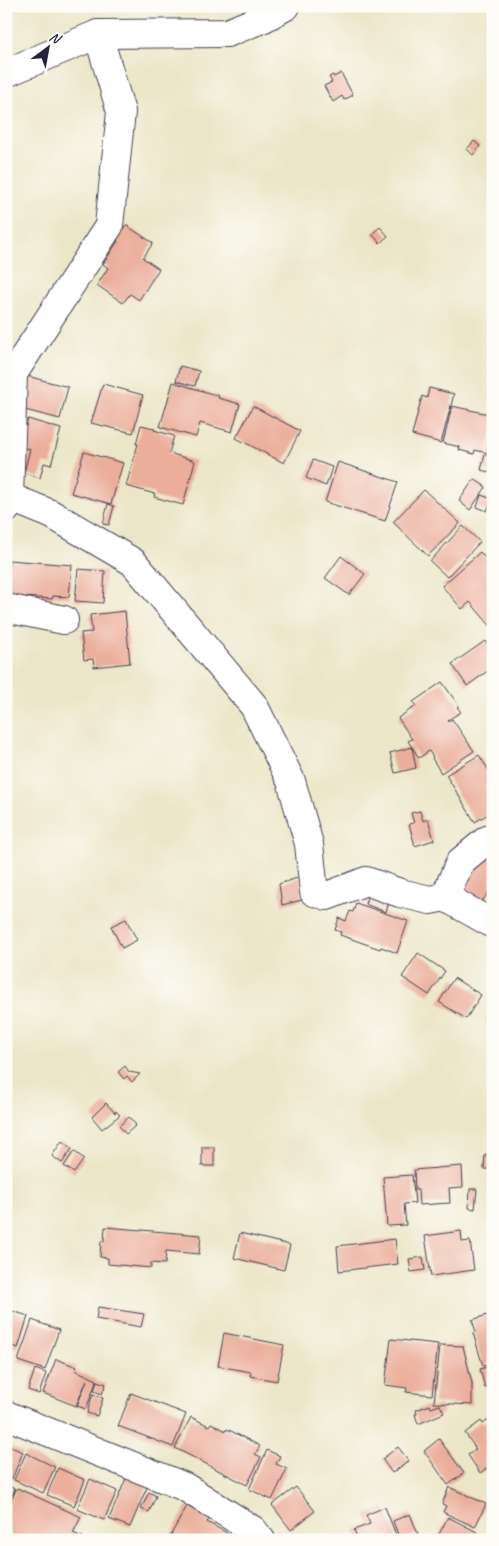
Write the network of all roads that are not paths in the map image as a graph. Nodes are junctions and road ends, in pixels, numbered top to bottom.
1 (286, 6) edge
2 (98, 34) junction
3 (6, 73) edge
4 (8, 503) edge
5 (6, 608) edge
6 (64, 620) dead end
7 (493, 838) edge
8 (445, 897) junction
9 (493, 924) edge
10 (6, 1415) edge
11 (261, 1540) edge

1 - 2 street
2 - 3 street
2 - 4 street
4 - 8 street
5 - 6 street
7 - 8 street
8 - 9 street
10 - 11 street

